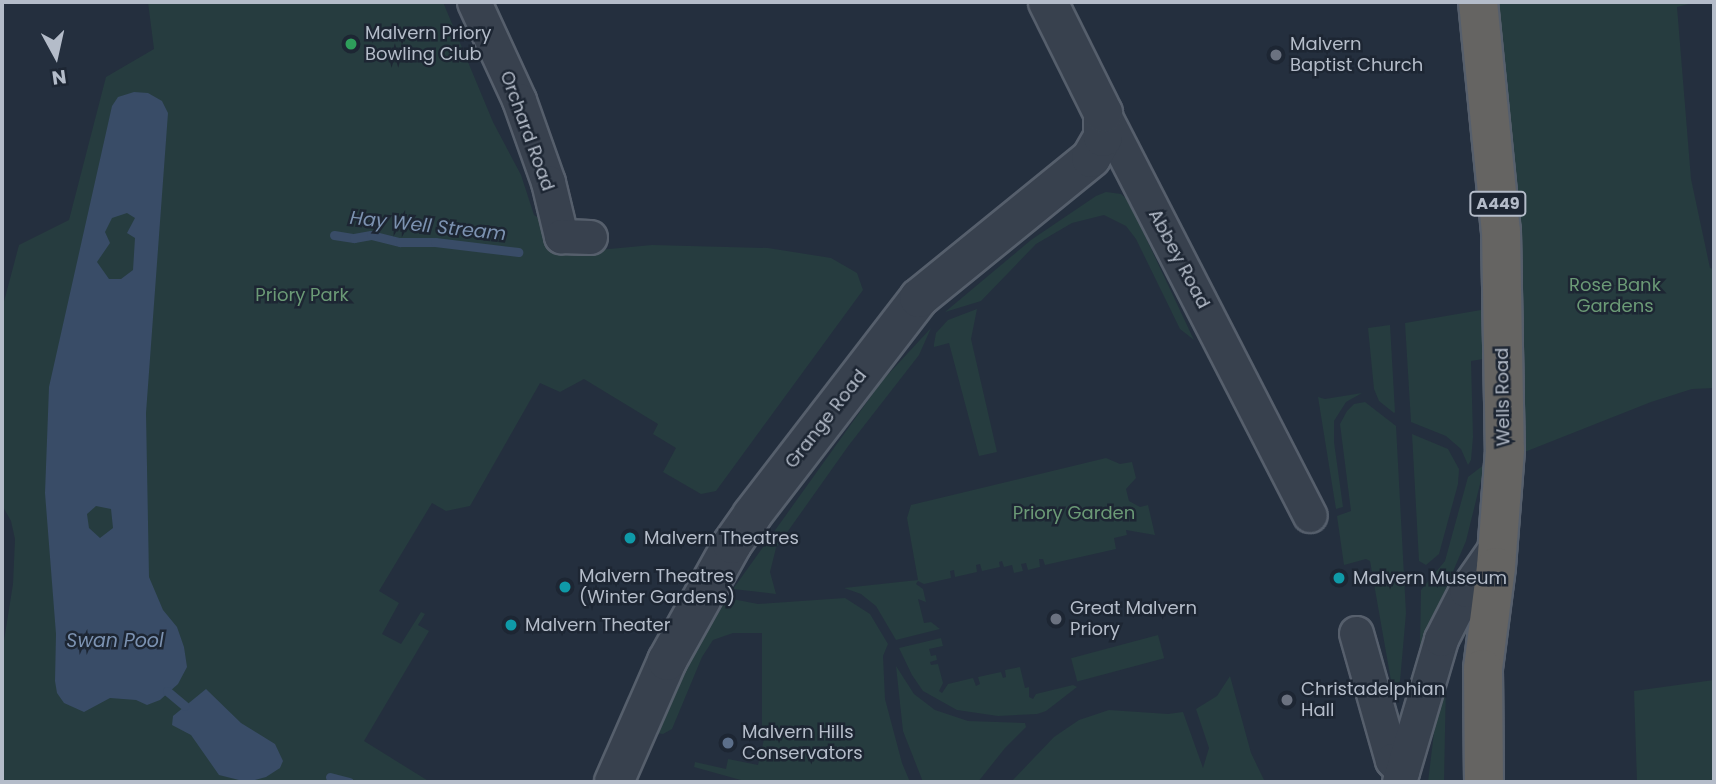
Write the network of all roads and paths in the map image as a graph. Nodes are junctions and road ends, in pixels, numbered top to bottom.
1 (474, 2) edge
2 (1048, 2) edge
3 (1478, 2) edge
4 (1102, 113) junction
5 (590, 237) dead end
6 (1310, 515) dead end
7 (1499, 544) junction
8 (1356, 633) dead end
9 (1401, 777) edge
10 (614, 782) edge
11 (1484, 782) edge

1 - 5 street, Orchard Road
2 - 4 street, Abbey Road
3 - 7 highway, Wells Road / A449
4 - 6 street, Abbey Road
4 - 10 street, Grange Road
7 - 9 street
7 - 11 highway, A449
8 - 9 street

